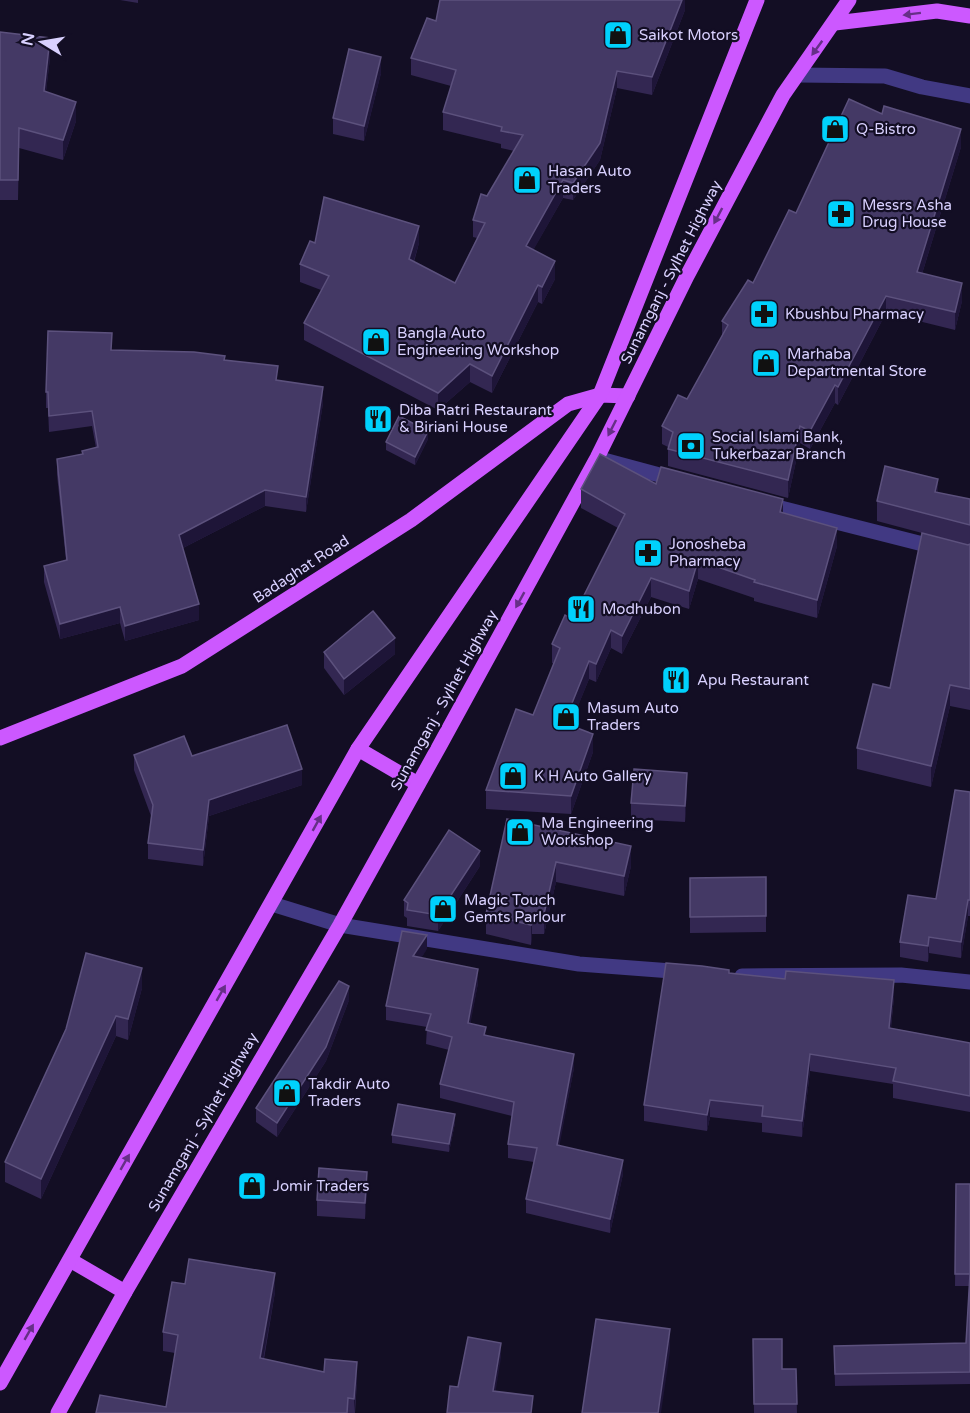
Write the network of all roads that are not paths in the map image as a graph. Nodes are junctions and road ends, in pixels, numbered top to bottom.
1 (757, 0) edge
2 (849, 0) edge
3 (970, 16) edge
4 (835, 23) junction
5 (798, 75) junction
6 (970, 96) edge
7 (600, 395) junction
8 (628, 396) junction
9 (597, 458) junction
10 (688, 483) edge
11 (745, 499) edge
12 (970, 556) edge
13 (0, 738) edge
14 (358, 749) junction
15 (418, 784) junction
16 (272, 904) junction
17 (339, 925) junction
18 (698, 973) edge
19 (722, 975) edge
20 (970, 982) edge
21 (69, 1260) junction
22 (125, 1292) junction
23 (0, 1383) edge
24 (58, 1413) edge

1 - 7 main road, Sunamganj - Sylhet Highway
2 - 4 main road, Sunamganj - Sylhet Highway
3 -> 4 main road
4 -> 5 main road, Sunamganj - Sylhet Highway
5 - 6 street
5 -> 8 main road, Sunamganj - Sylhet Highway
7 - 8 main road, Badaghat Road
7 - 13 main road, Badaghat Road
7 - 14 main road, Sunamganj - Sylhet Highway
8 -> 9 main road, Sunamganj - Sylhet Highway
9 - 10 street
9 -> 15 main road, Sunamganj - Sylhet Highway
11 - 12 street
14 - 15 main road
16 -> 14 main road, Sunamganj - Sylhet Highway
15 - 17 main road, Sunamganj - Sylhet Highway
16 - 17 street
21 -> 16 main road, Sunamganj - Sylhet Highway
17 - 18 street
17 - 22 main road, Sunamganj - Sylhet Highway
19 - 20 street
21 - 22 main road
23 -> 21 main road, Sunamganj - Sylhet Highway
22 - 24 main road, Sunamganj - Sylhet Highway

